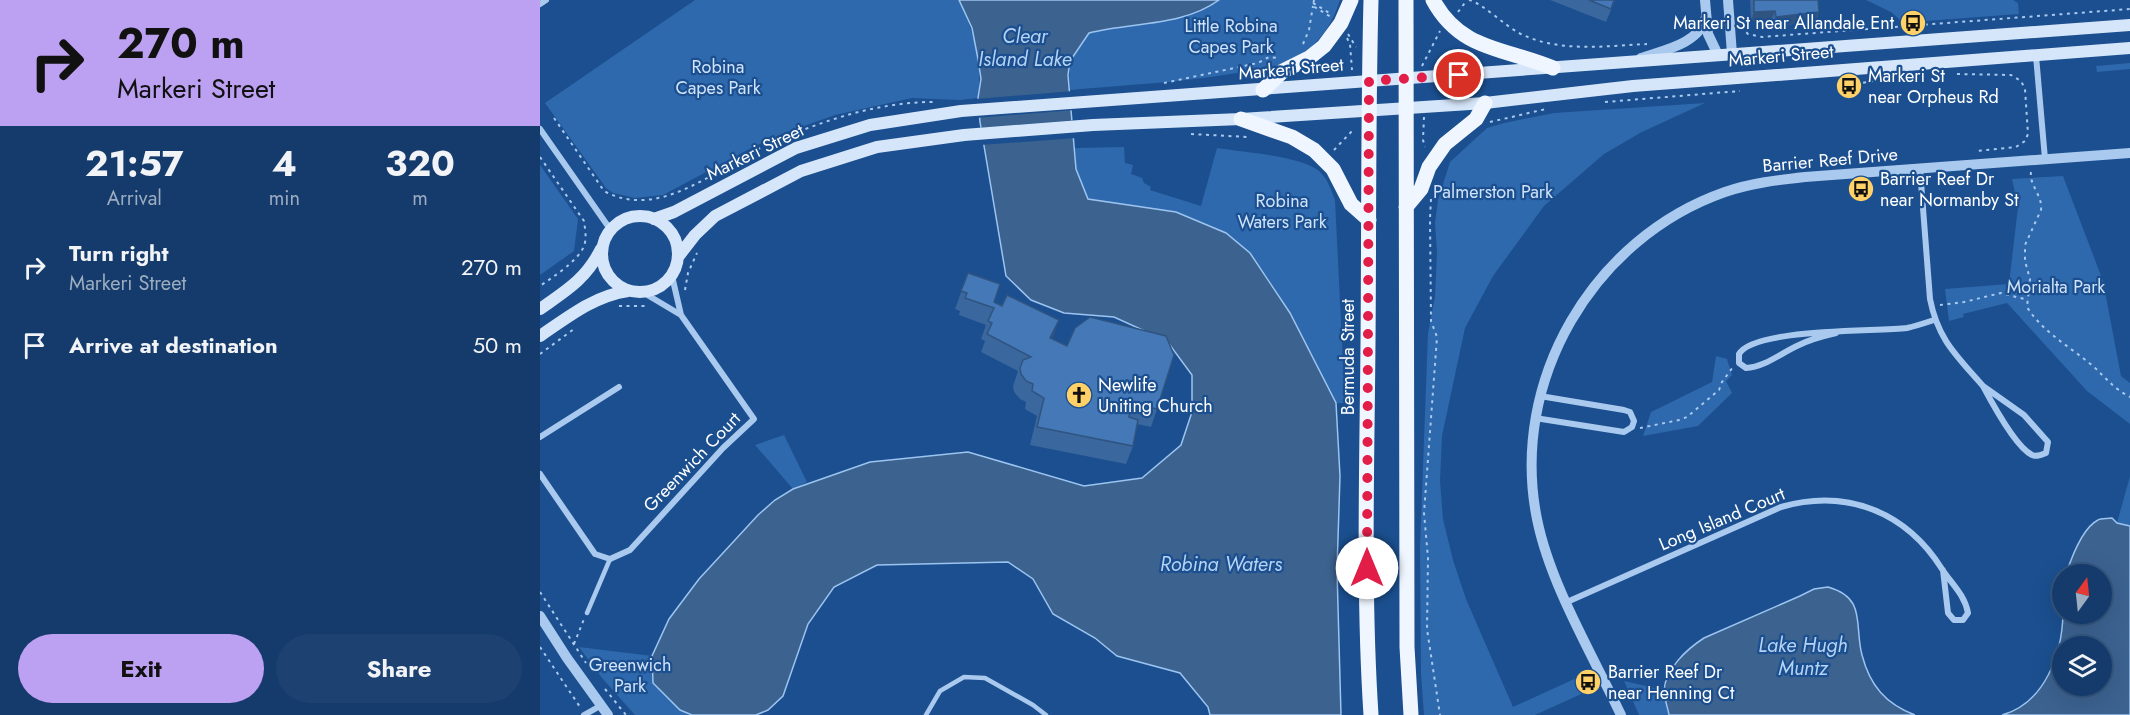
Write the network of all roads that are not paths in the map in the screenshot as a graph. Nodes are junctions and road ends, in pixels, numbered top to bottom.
1 (546, 0) edge
2 (1351, 0) edge
3 (1371, 0) edge
4 (1406, 0) edge
5 (1433, 0) edge
6 (1705, 0) edge
7 (1728, 0) edge
8 (540, 4) edge
9 (1706, 17) junction
10 (2130, 25) edge
11 (2130, 48) edge
12 (1732, 54) junction
13 (1718, 55) junction
14 (2036, 56) junction
15 (1630, 62) junction
16 (1553, 68) junction
17 (1734, 77) junction
18 (1406, 78) junction
19 (1369, 81) junction
20 (1263, 90) junction
21 (1485, 103) junction
22 (1406, 108) junction
23 (1369, 111) junction
24 (1241, 119) junction
25 (540, 129) edge
26 (2130, 153) edge
27 (2045, 159) junction
28 (1920, 169) junction
29 (1406, 207) junction
30 (654, 219) junction
31 (1369, 220) junction
32 (610, 229) junction
33 (602, 248) junction
34 (678, 257) junction
35 (672, 276) junction
36 (628, 291) junction
37 (644, 293) junction
38 (540, 309) edge
39 (681, 315) junction
40 (1934, 320) junction
41 (1836, 333) junction
42 (540, 336) edge
43 (1983, 386) junction
44 (619, 387) dead end
45 (1540, 396) junction
46 (1535, 418) junction
47 (540, 437) edge
48 (540, 474) edge
49 (610, 559) junction
50 (1943, 570) junction
51 (1567, 602) junction
52 (587, 613) road end
53 (540, 616) edge
54 (600, 706) junction
55 (583, 712) edge
56 (608, 715) edge
57 (927, 715) edge
58 (1046, 715) edge
59 (1371, 715) edge
60 (1411, 715) edge
61 (1621, 715) edge

1 - 8 street
2 - 20 main road
3 - 19 main road, Bermuda Street
4 - 18 main road
5 - 16 main road
6 - 9 street
7 - 12 street
9 - 13 street
9 - 15 street
10 - 12 main road, Markeri Street
11 - 14 main road, Markeri Street
12 - 13 main road, Markeri Street
12 - 17 main road
13 - 15 main road, Markeri Street
13 - 17 main road
14 - 17 main road, Markeri Street
14 - 27 street
15 - 16 main road, Markeri Street
16 - 18 main road, Markeri Street
17 - 21 main road, Markeri Street
18 - 19 main road, Markeri Street
18 - 22 main road
19 - 20 main road, Markeri Street
19 - 23 main road, Bermuda Street
20 - 30 main road, Markeri Street
21 - 22 main road, Markeri Street
21 - 29 main road
22 - 23 main road, Markeri Street
22 - 29 main road
23 - 24 main road, Markeri Street
23 - 31 main road, Bermuda Street
24 - 31 main road
24 - 34 main road, Markeri Street
25 - 32 street
26 - 27 street, Barrier Reef Drive
27 - 28 street, Barrier Reef Drive
28 - 40 street
28 - 45 street, Barrier Reef Drive
29 - 60 main road
30 - 32 main road
30 - 34 main road
31 - 59 main road, Bermuda Street
32 - 33 main road
33 - 36 main road
33 - 38 main road
34 - 35 main road
35 - 37 main road
35 - 39 street, Greenwich Court
36 - 37 main road
36 - 42 main road
37 - 39 street, Greenwich Court
39 - 49 street, Greenwich Court
40 - 41 street
40 - 43 street
41 - 41 street
43 - 43 street
44 - 47 street
45 - 46 street, Barrier Reef Drive
45 - 46 street
46 - 51 street, Barrier Reef Drive
48 - 49 street
49 - 52 lane
50 - 50 street, Long Island Court
50 - 51 street, Long Island Court
51 - 61 street, Barrier Reef Drive
53 - 54 street
54 - 55 street
54 - 56 street
57 - 58 lane

